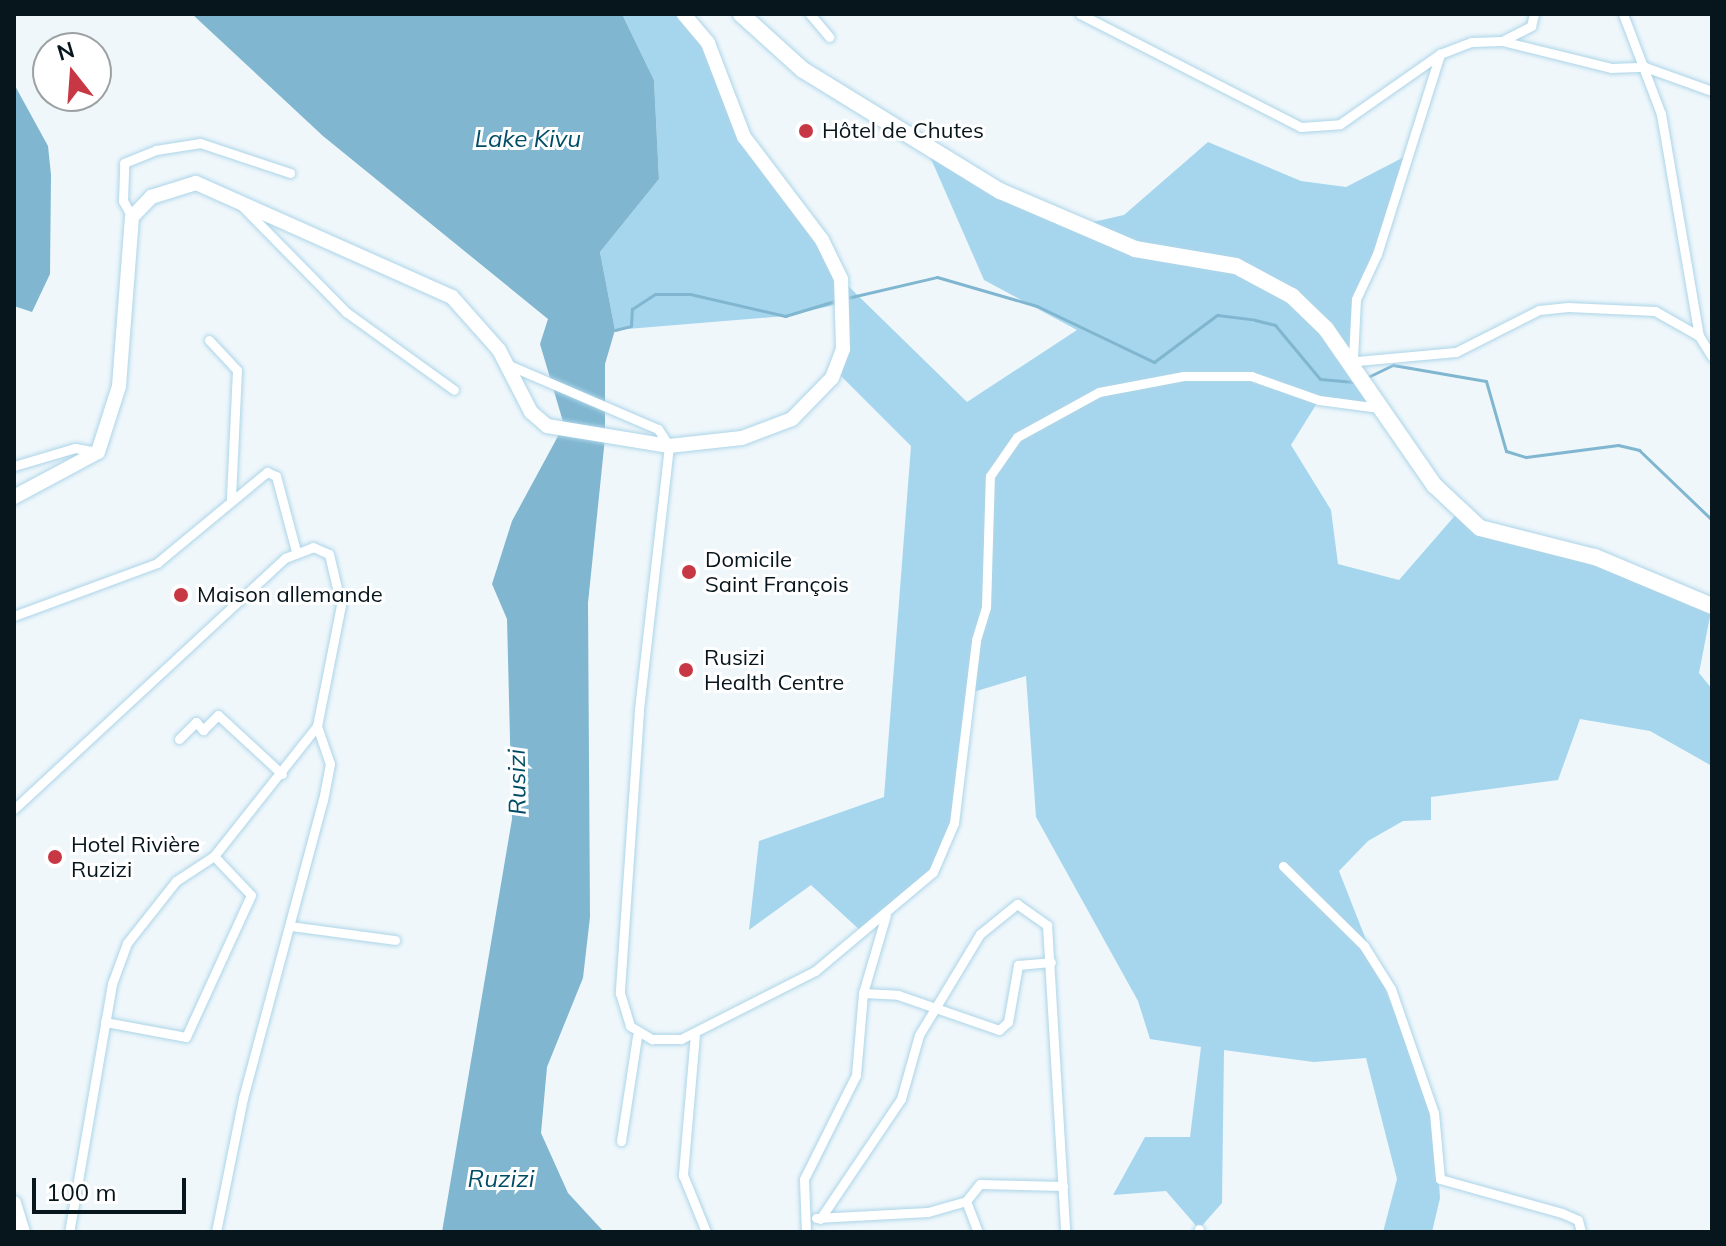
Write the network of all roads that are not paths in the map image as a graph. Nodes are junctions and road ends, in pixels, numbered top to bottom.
1 (684, 14) edge
2 (741, 14) edge
3 (810, 14) edge
4 (1080, 14) edge
5 (1534, 14) edge
6 (1623, 14) edge
7 (829, 37) dead end
8 (1502, 41) junction
9 (1440, 54) junction
10 (1645, 67) junction
11 (1712, 91) edge
12 (290, 173) dead end
13 (234, 197) junction
14 (132, 217) junction
15 (1699, 336) junction
16 (209, 340) dead end
17 (1712, 357) edge
18 (1351, 364) junction
19 (511, 366) junction
20 (454, 390) dead end
21 (1379, 408) junction
22 (669, 446) junction
23 (98, 452) junction
24 (14, 466) edge
25 (14, 497) edge
26 (231, 498) junction
27 (296, 551) junction
28 (1712, 606) edge
29 (14, 616) edge
30 (317, 726) junction
31 (179, 739) dead end
32 (282, 774) junction
33 (14, 809) edge
34 (214, 856) junction
35 (1283, 866) dead end
36 (887, 912) junction
37 (290, 926) junction
38 (395, 940) dead end
39 (1051, 962) junction
40 (863, 993) junction
41 (936, 1013) junction
42 (105, 1022) junction
43 (695, 1034) junction
44 (637, 1036) junction
45 (621, 1141) dead end
46 (1063, 1186) junction
47 (966, 1201) junction
48 (14, 1203) edge
49 (808, 1218) junction
50 (820, 1219) junction
51 (23, 1232) edge
52 (69, 1232) edge
53 (216, 1232) edge
54 (706, 1232) edge
55 (806, 1232) edge
56 (978, 1232) edge
57 (1065, 1232) edge
58 (1581, 1232) edge

1 - 22 main road
2 - 18 highway
3 - 7 street
4 - 9 street
5 - 8 street
6 - 10 street
8 - 9 street
8 - 10 street
9 - 18 street
10 - 11 street
10 - 15 street
12 - 14 street
13 - 14 main road
13 - 19 main road
13 - 20 street
14 - 23 main road
15 - 17 street
15 - 18 street
16 - 26 street
18 - 21 highway
19 - 22 street
19 - 22 main road
21 - 28 highway
21 - 36 street
22 - 44 street
23 - 24 street
23 - 25 main road
26 - 27 street
26 - 29 street
27 - 30 street
27 - 33 street
30 - 32 street
30 - 37 street
31 - 32 street
32 - 34 street
34 - 42 street
34 - 42 street
35 - 58 street
36 - 40 street
36 - 43 street
37 - 38 street
37 - 53 street
39 - 41 street
39 - 41 street
39 - 46 street
40 - 41 street
40 - 49 street
41 - 50 street
42 - 52 street
43 - 44 street
43 - 54 street
44 - 45 street
46 - 47 street
46 - 57 street
47 - 50 street
47 - 56 street
48 - 51 main road
49 - 50 street
49 - 55 street

